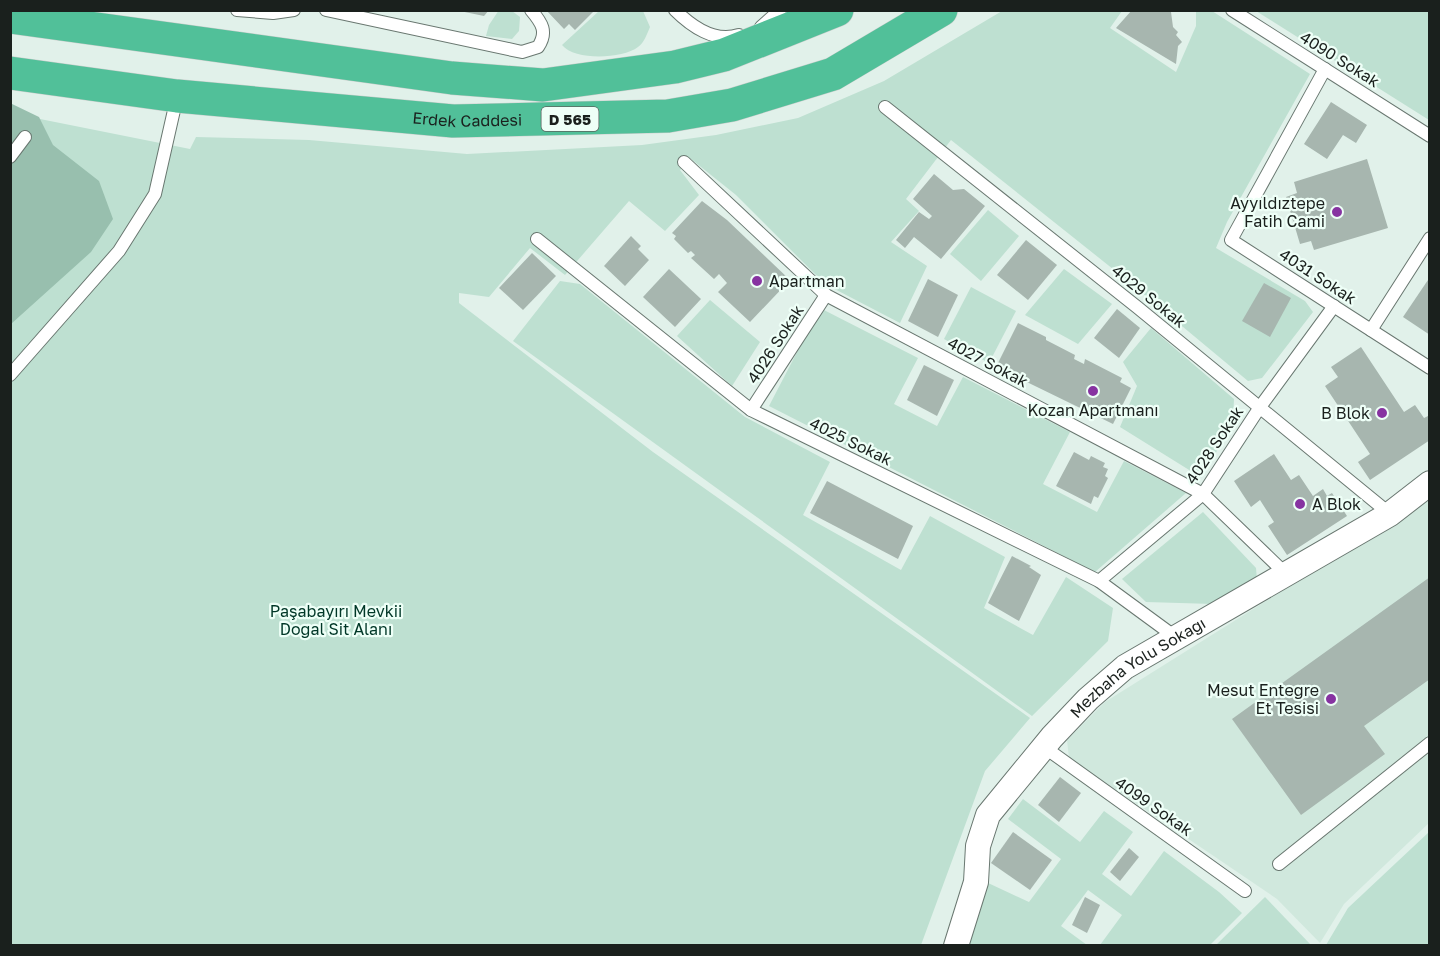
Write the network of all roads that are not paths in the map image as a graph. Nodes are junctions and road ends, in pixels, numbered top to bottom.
1 (237, 10) edge
2 (294, 10) edge
3 (326, 10) edge
4 (531, 10) edge
5 (675, 10) edge
6 (780, 10) edge
7 (837, 10) edge
8 (941, 10) edge
9 (1232, 10) edge
10 (10, 17) edge
11 (81, 18) edge
12 (1325, 69) junction
13 (10, 73) edge
14 (177, 96) junction
15 (885, 106) dead end
16 (1430, 136) edge
17 (25, 137) dead end
18 (10, 157) edge
19 (684, 162) dead end
20 (1430, 238) edge
21 (537, 239) dead end
22 (826, 295) junction
23 (1334, 306) junction
24 (1371, 330) junction
25 (1430, 368) edge
26 (10, 375) edge
27 (1260, 407) junction
28 (751, 411) junction
29 (1430, 483) edge
30 (1203, 494) junction
31 (1390, 514) junction
32 (1287, 575) junction
33 (1099, 581) junction
34 (1174, 636) junction
35 (1430, 743) edge
36 (1044, 747) junction
37 (1279, 864) dead end
38 (1245, 891) dead end
39 (956, 945) edge

1 - 2 lane
3 - 4 lane
5 - 6 lane
7 - 11 highway, D 565
8 - 14 highway, Erdek Caddesi / D 565
9 - 12 lane, 4090 Sokak
10 - 11 highway, D 565
12 - 16 lane, 4090 Sokak
12 - 23 lane, 4031 Sokak
13 - 14 highway, Erdek Caddesi / D 565
14 - 26 lane
15 - 27 lane, 4029 Sokak
17 - 18 lane
19 - 22 lane, 4027 Sokak
20 - 24 lane
21 - 28 lane, 4025 Sokak
22 - 28 lane, 4026 Sokak
22 - 30 lane, 4027 Sokak
23 - 24 lane, 4031 Sokak
23 - 27 lane, 4028 Sokak
24 - 25 lane, 4031 Sokak
27 - 30 lane, 4028 Sokak
27 - 31 lane, 4029 Sokak
28 - 33 lane, 4025 Sokak
29 - 31 street, Mezbaha Yolu Sokağı
30 - 32 lane, 4027 Sokak
30 - 33 lane, 4028 Sokak
31 - 32 street, Mezbaha Yolu Sokağı
32 - 34 street, Mezbaha Yolu Sokağı
33 - 34 lane, 4025 Sokak
34 - 36 street, Mezbaha Yolu Sokağı
35 - 37 lane
36 - 38 lane, 4099 Sokak
36 - 39 street, Mezbaha Yolu Sokağı

